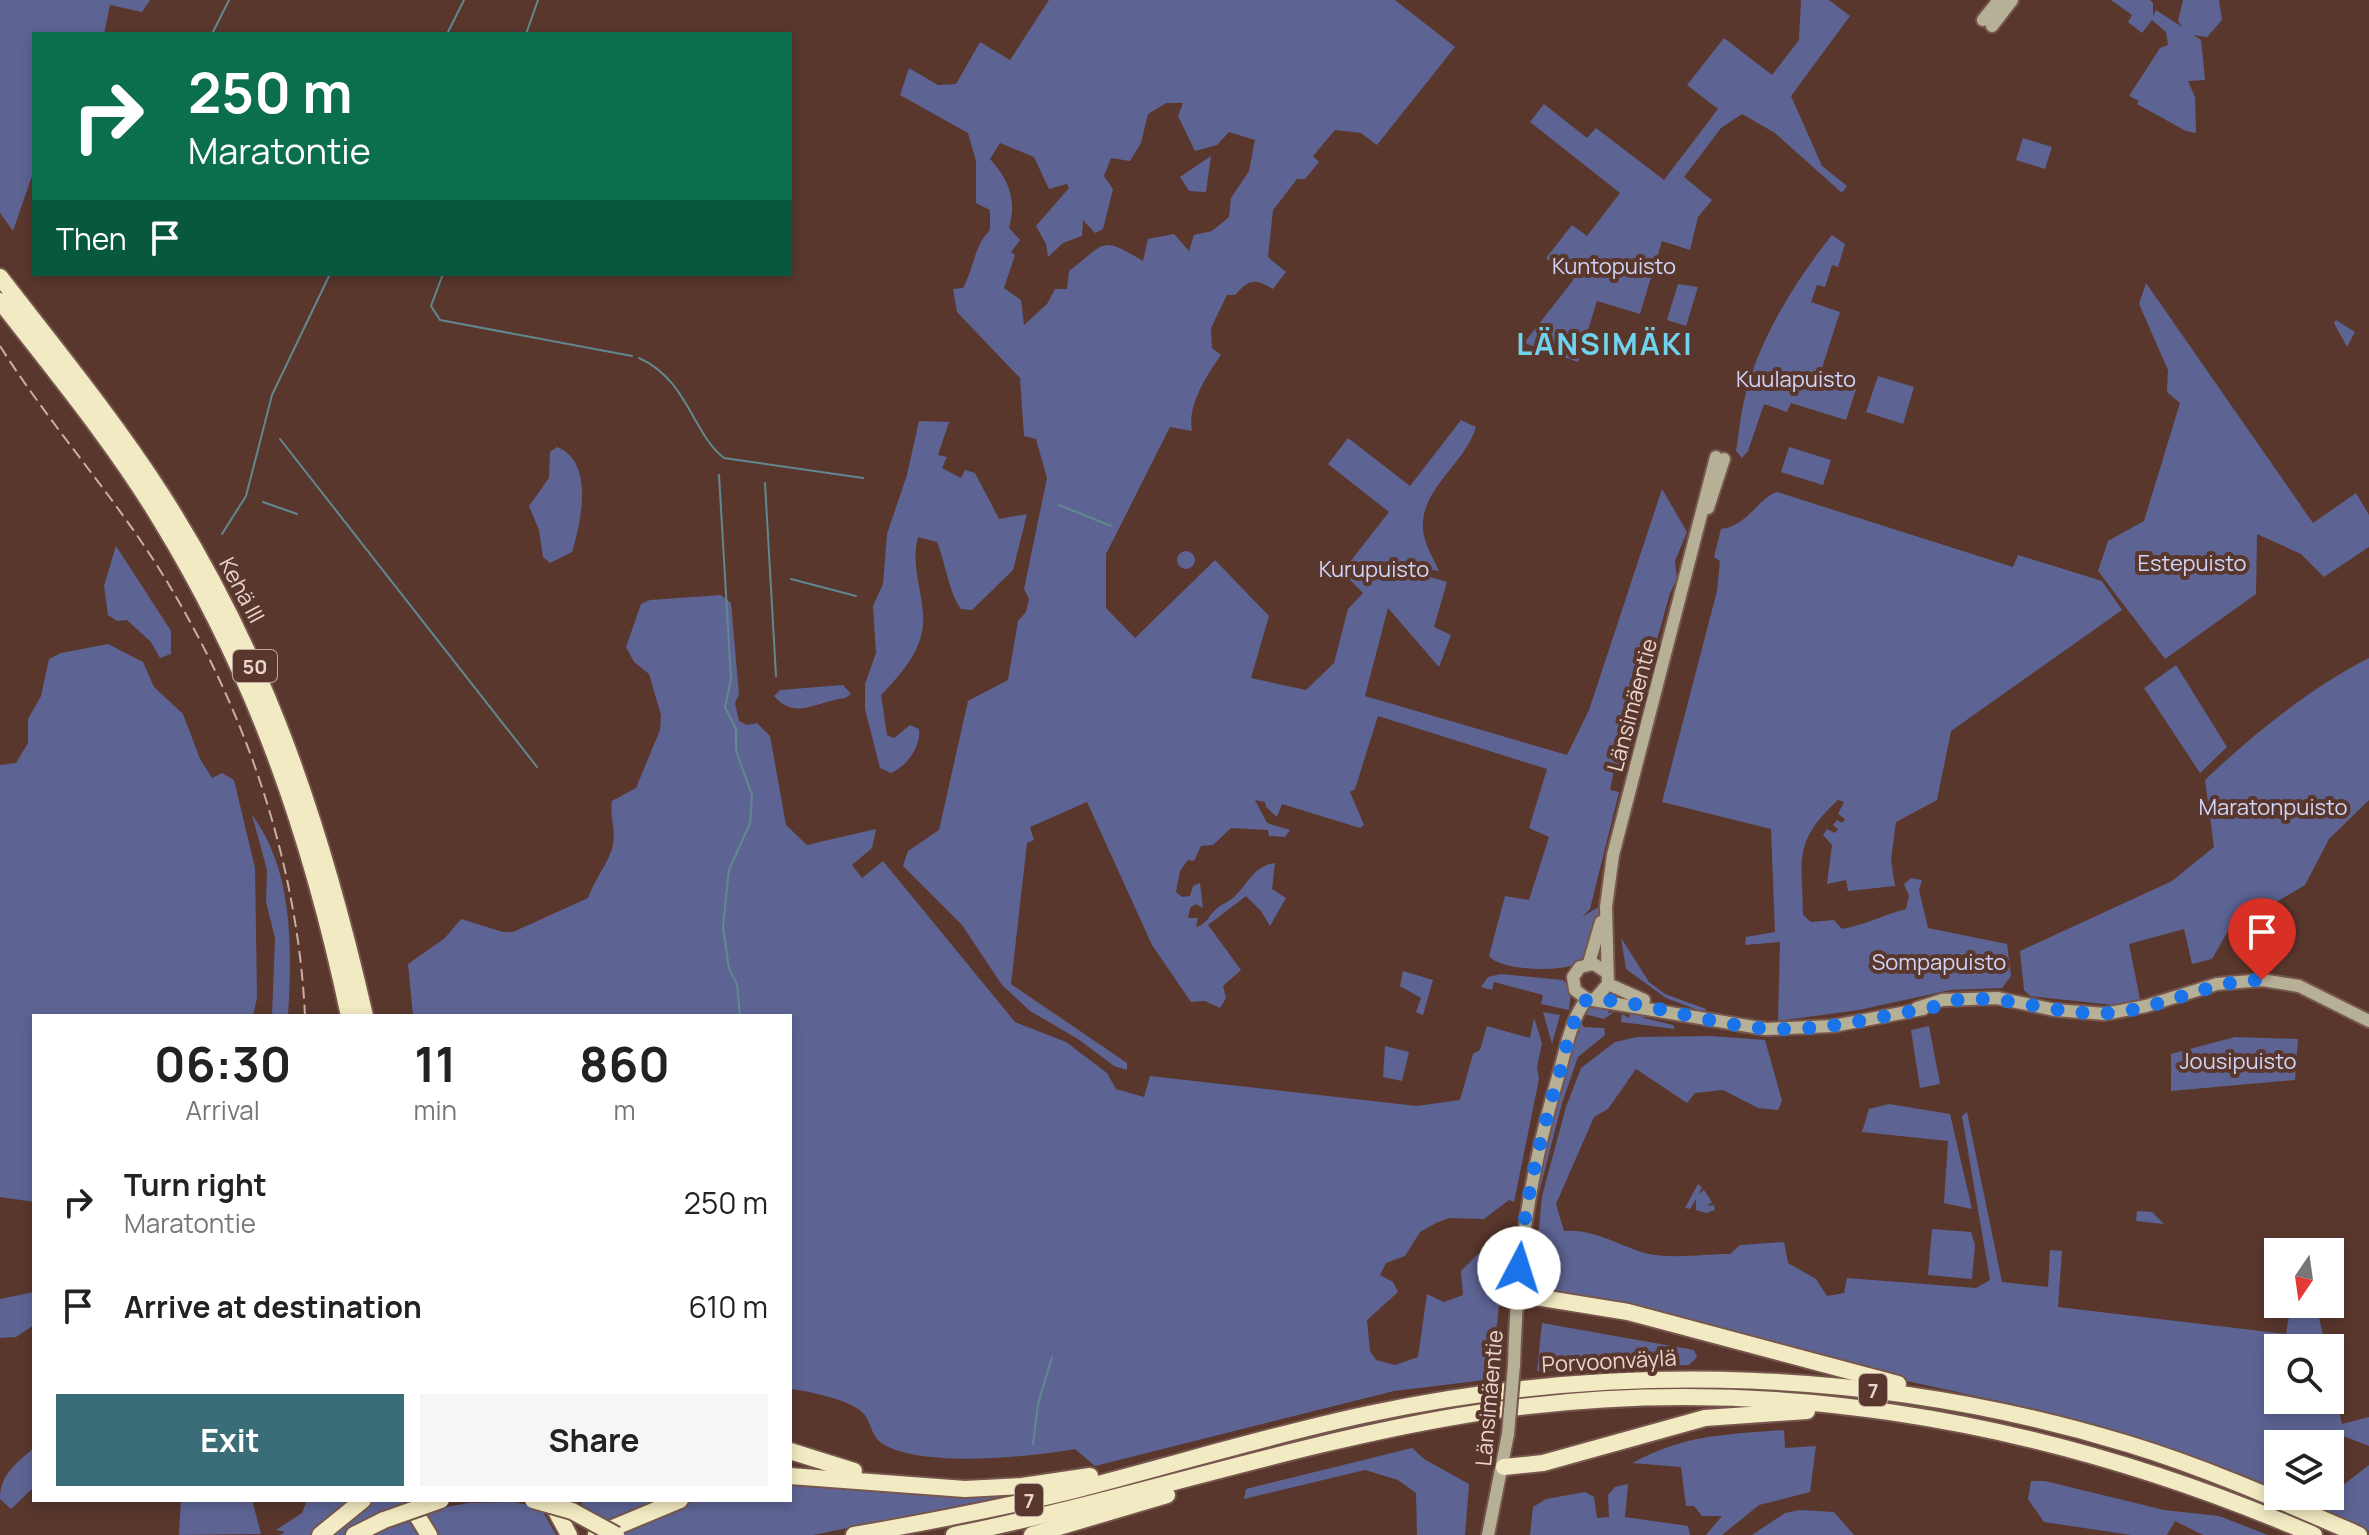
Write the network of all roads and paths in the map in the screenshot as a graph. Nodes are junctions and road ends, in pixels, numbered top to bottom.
1 (1999, 0) edge
2 (2012, 0) edge
3 (0, 277) edge
4 (0, 301) edge
5 (1720, 458) dead end
6 (1606, 907) junction
7 (1589, 963) junction
8 (1607, 978) junction
9 (1575, 990) junction
10 (1591, 998) junction
11 (1660, 1009) junction
12 (349, 1014) edge
13 (365, 1014) edge
14 (2369, 1021) edge
15 (1572, 1029) junction
16 (1517, 1294) junction
17 (1976, 1407) junction
18 (1904, 1412) junction
19 (792, 1452) edge
20 (1202, 1455) junction
21 (1250, 1463) junction
22 (1504, 1467) junction
23 (792, 1476) edge
24 (934, 1487) junction
25 (361, 1502) edge
26 (413, 1502) edge
27 (435, 1502) edge
28 (540, 1502) edge
29 (551, 1502) edge
30 (571, 1502) edge
31 (676, 1502) edge
32 (621, 1529) edge
33 (320, 1535) edge
34 (354, 1535) edge
35 (429, 1535) edge
36 (569, 1535) edge
37 (588, 1535) edge
38 (596, 1535) edge
39 (854, 1535) edge
40 (954, 1535) edge
41 (1032, 1535) edge
42 (1488, 1535) edge
43 (2314, 1535) edge
44 (2359, 1535) edge

1 - 2 main road
3 - 13 highway, Kehä III / 50
4 - 12 highway, Kehä III / 50
5 - 6 main road, Länsimäentie
6 - 7 main road, Länsimäentie
6 - 8 main road, Länsimäentie
7 - 8 main road
7 - 9 main road, Länsimäentie
8 - 10 main road, Länsimäentie
8 - 11 main road
9 - 10 main road
9 - 15 main road, Länsimäentie
10 - 11 main road
10 - 15 main road, Länsimäentie
11 - 14 main road
15 - 16 main road, Länsimäentie
16 - 17 highway
16 - 22 main road, Länsimäentie, bridge
17 - 20 highway, Porvoonväylä / 7
17 - 44 highway, Porvoonväylä / 7
18 - 21 highway, Porvoonväylä / 7
18 - 22 highway
18 - 43 highway, Porvoonväylä / 7
19 - 24 highway
20 - 24 highway
20 - 39 highway, Porvoonväylä / 7
21 - 40 highway, Porvoonväylä / 7
21 - 41 highway
22 - 42 main road, Länsimäentie
23 - 24 highway
25 - 33 highway
26 - 35 highway
27 - 34 highway, bridge
28 - 32 highway, bridge
29 - 36 highway
30 - 37 highway
31 - 32 highway
32 - 38 highway

